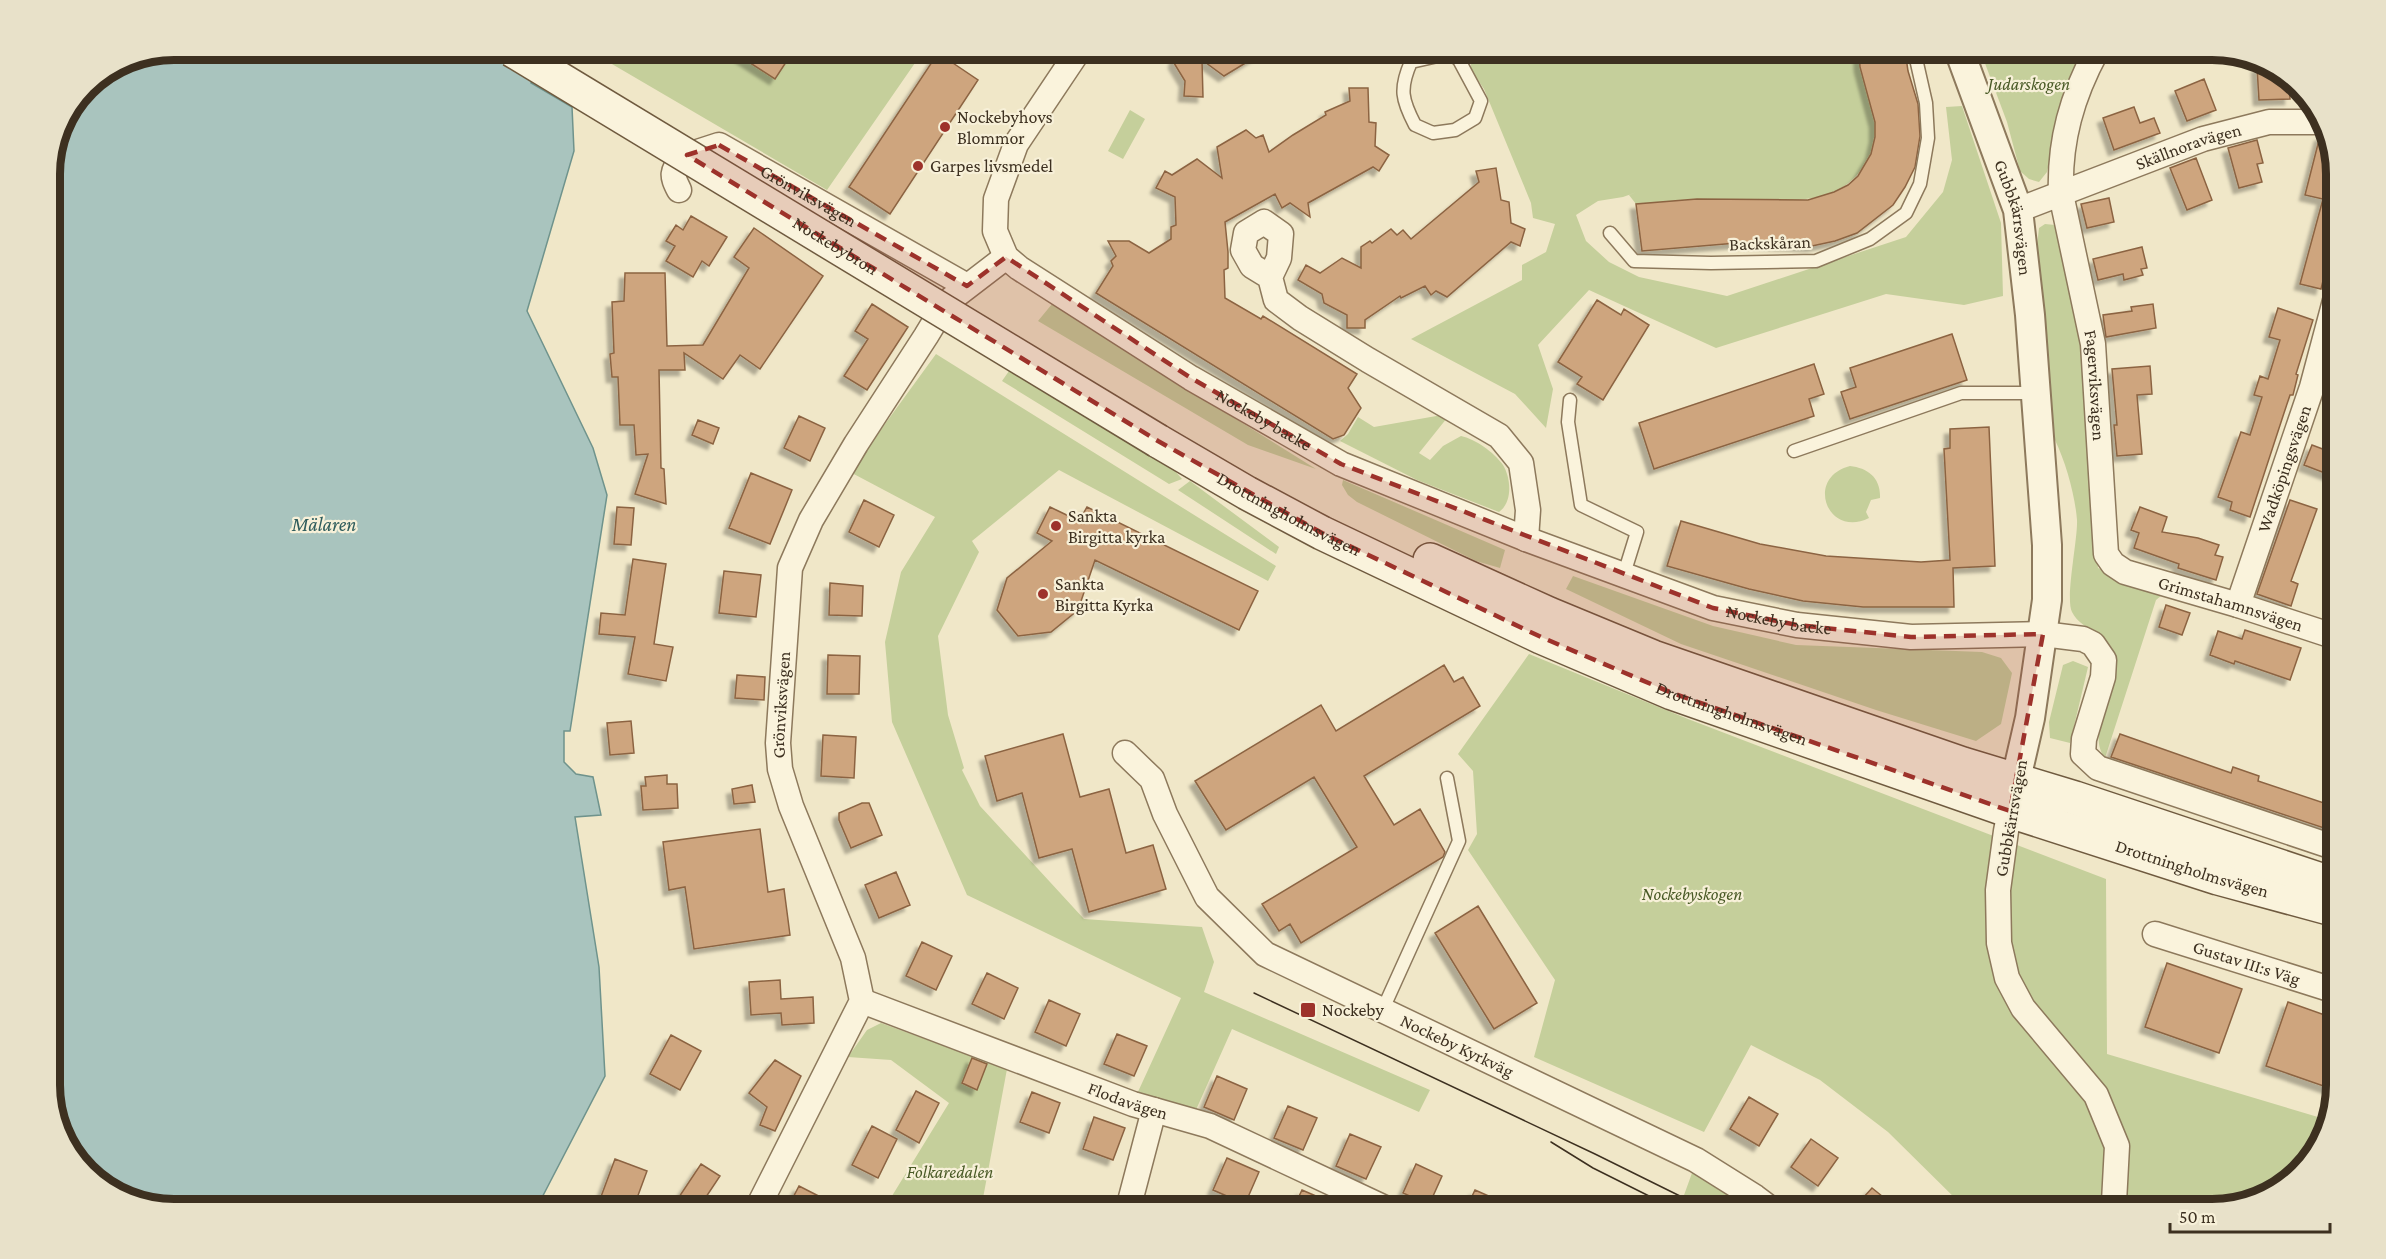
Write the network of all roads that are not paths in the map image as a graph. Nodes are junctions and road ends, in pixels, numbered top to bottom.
1 (529, 60) edge
2 (561, 60) edge
3 (1072, 60) edge
4 (1418, 60) edge
5 (1461, 60) edge
6 (1916, 60) edge
7 (1963, 60) edge
8 (2093, 60) edge
9 (2313, 122) edge
10 (679, 190) dead end
11 (2061, 194) junction
12 (2018, 210) junction
13 (1610, 233) dead end
14 (1012, 263) junction
15 (1270, 277) dead end
16 (967, 286) junction
17 (2326, 334) edge
18 (2037, 393) junction
19 (1570, 400) dead end
20 (1163, 432) junction
21 (1794, 451) dead end
22 (1526, 539) junction
23 (2125, 572) joint
24 (1624, 574) junction
25 (2238, 605) junction
26 (2043, 634) junction
27 (2326, 634) edge
28 (1125, 753) dead end
29 (1447, 778) dead end
30 (2016, 779) junction
31 (2010, 811) junction
32 (2326, 845) edge
33 (2326, 882) edge
34 (2326, 907) edge
35 (2155, 934) dead end
36 (2326, 988) edge
37 (862, 1000) junction
38 (1383, 1009) junction
39 (1154, 1110) junction
40 (762, 1199) edge
41 (1131, 1199) edge
42 (1366, 1199) edge
43 (1758, 1199) edge
44 (2114, 1199) edge

1 - 20 main road, Nockebybron, bridge
2 - 20 main road, Nockebybron
3 - 14 street
4 - 5 lane
6 - 13 lane, Backskåran
7 - 12 street, Gubbkärrsvägen
8 - 11 street, Fagerviksvägen
9 - 11 street, Skällnoravägen
10 - 16 street, Grönviksvägen
11 - 12 street
11 - 23 street, Fagerviksvägen
12 - 18 street, Gubbkärrsvägen
14 - 16 street, Grönviksvägen
14 - 22 street, Nockeby backe
15 - 22 street
16 - 37 street, Grönviksvägen
17 - 25 street, Wadköpingsvägen
18 - 21 lane
18 - 26 street, Gubbkärrsvägen
19 - 24 lane
20 - 30 main road, Drottningholmsvägen
20 - 31 main road, Drottningholmsvägen
22 - 24 street, Nockeby backe
23 - 25 street, Grimstahamnsvägen
24 - 26 street, Nockeby backe
25 - 27 street, Grimstahamnsvägen
26 - 30 street, Gubbkärrsvägen
26 - 32 street
28 - 38 street, Nockeby Kyrkväg
29 - 38 lane
30 - 31 street, Gubbkärrsvägen
30 - 33 main road, Drottningholmsvägen
31 - 34 main road, Drottningholmsvägen
31 - 44 street, Gubbkärrsvägen
35 - 36 street, Gustav III:s Väg
37 - 39 street, Flodavägen
37 - 40 street
38 - 43 street, Nockeby Kyrkväg
39 - 41 street
39 - 42 street, Flodavägen

